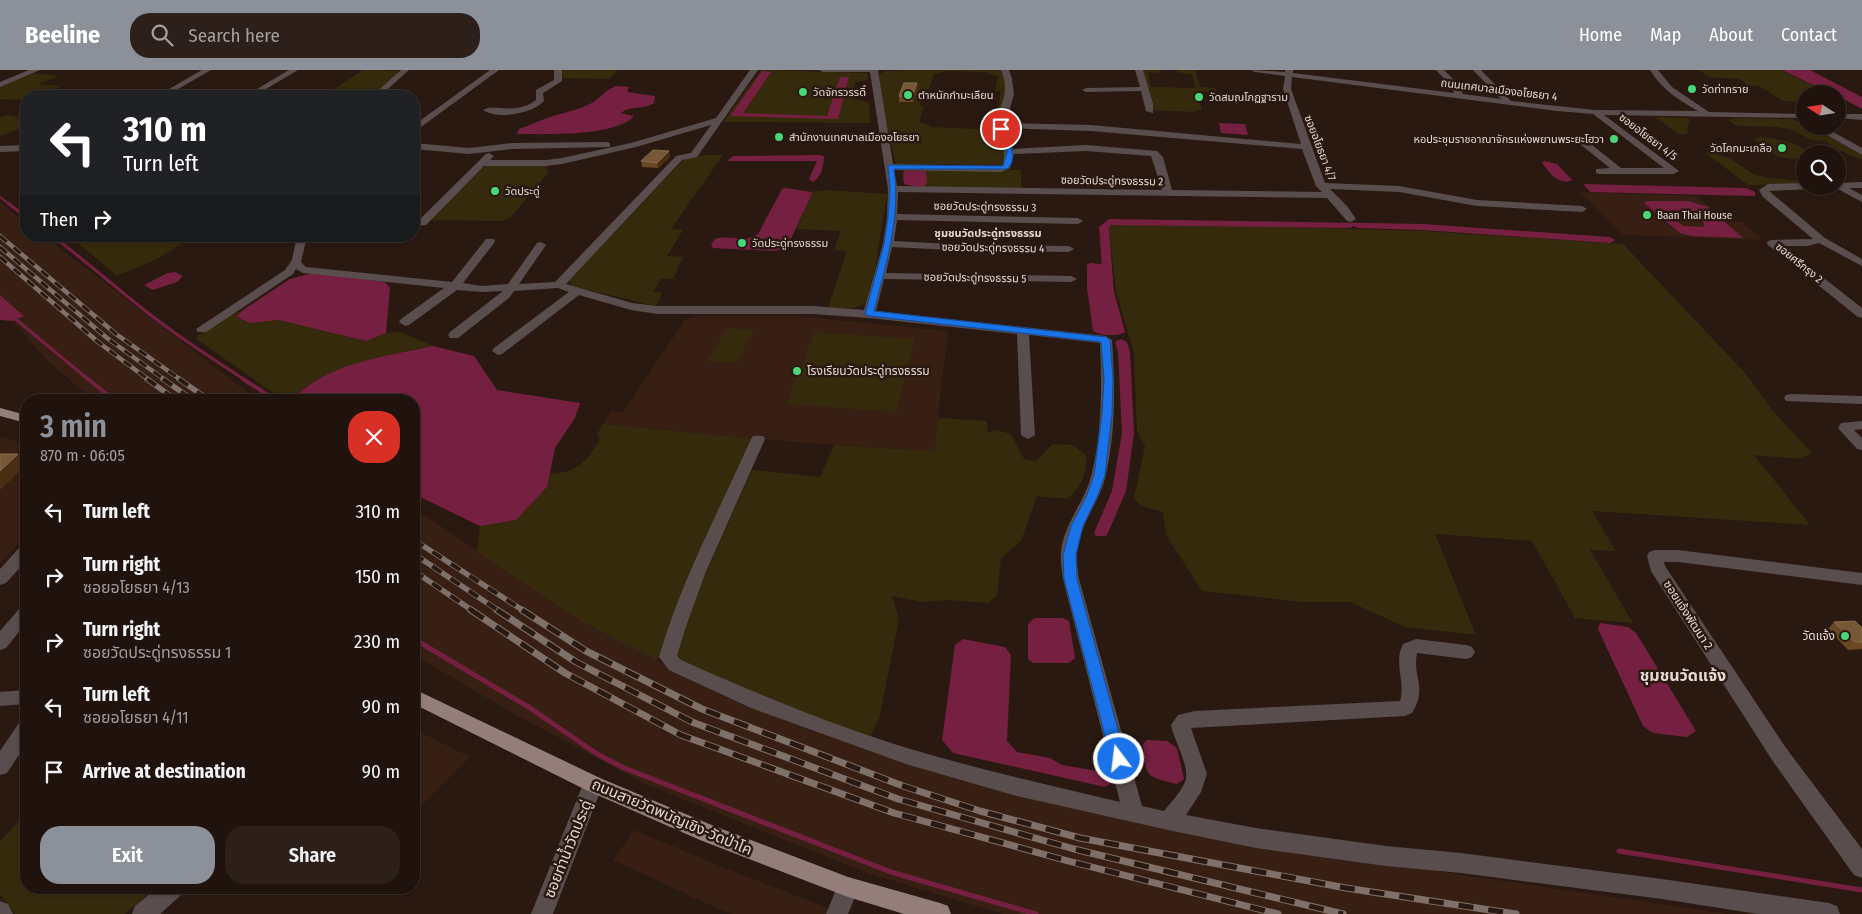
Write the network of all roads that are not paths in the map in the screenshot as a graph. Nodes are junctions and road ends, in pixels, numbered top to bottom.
1 (36, 70) edge
2 (207, 70) edge
3 (294, 70) edge
4 (405, 70) edge
5 (495, 70) edge
6 (558, 70) edge
7 (754, 70) edge
8 (823, 70) edge
9 (874, 70) edge
10 (1005, 70) edge
11 (1138, 70) edge
12 (1255, 70) edge
13 (1440, 70) edge
14 (1477, 70) edge
15 (1654, 70) edge
16 (1289, 72) edge
17 (0, 85) edge
18 (172, 90) edge
19 (259, 90) edge
20 (383, 90) edge
21 (1086, 90) dead end
22 (1145, 90) junction
23 (1460, 97) junction
24 (1509, 103) junction
25 (487, 110) dead end
26 (1150, 111) dead end
27 (1595, 112) junction
28 (1706, 113) junction
29 (1796, 114) edge
30 (420, 115) edge
31 (1846, 115) edge
32 (1860, 115) edge
33 (432, 116) junction
34 (717, 122) junction
35 (420, 125) edge
36 (1002, 125) junction
37 (1831, 135) edge
38 (1584, 143) dead end
39 (633, 145) junction
40 (420, 147) edge
41 (1306, 147) junction
42 (20, 148) edge
43 (423, 148) junction
44 (0, 149) edge
45 (495, 150) junction
46 (420, 151) edge
47 (1010, 152) junction
48 (1862, 152) edge
49 (483, 163) junction
50 (890, 167) junction
51 (1599, 171) dead end
52 (1619, 171) junction
53 (1321, 186) junction
54 (1846, 186) edge
55 (1862, 186) edge
56 (1796, 187) edge
57 (893, 189) junction
58 (1846, 190) edge
59 (1168, 194) junction
60 (1330, 196) junction
61 (1862, 199) edge
62 (1582, 209) dead end
63 (892, 217) junction
64 (1352, 219) dead end
65 (1078, 221) dead end
66 (420, 223) edge
67 (490, 240) dead end
68 (1821, 240) junction
69 (302, 242) edge
70 (888, 244) junction
71 (541, 245) dead end
72 (1069, 249) dead end
73 (1862, 263) edge
74 (300, 267) junction
75 (880, 276) junction
76 (1071, 279) dead end
77 (558, 285) junction
78 (455, 286) junction
79 (512, 288) junction
80 (577, 291) junction
81 (869, 314) junction
82 (1862, 314) edge
83 (405, 322) dead end
84 (202, 329) dead end
85 (1023, 332) junction
86 (454, 335) dead end
87 (498, 351) dead end
88 (1791, 398) dead end
89 (1862, 400) edge
90 (0, 412) edge
91 (20, 417) edge
92 (1862, 425) edge
93 (1028, 435) dead end
94 (758, 438) dead end
95 (1862, 446) edge
96 (20, 557) edge
97 (0, 579) edge
98 (1862, 579) edge
99 (20, 619) edge
100 (0, 643) edge
101 (1466, 652) dead end
102 (20, 697) edge
103 (0, 699) edge
104 (420, 699) edge
105 (20, 738) edge
106 (0, 767) edge
107 (593, 784) junction
108 (1134, 814) junction
109 (1168, 821) junction
110 (1862, 868) edge
111 (848, 887) junction
112 (166, 894) edge
113 (143, 914) edge
114 (542, 914) edge
115 (837, 914) edge
116 (940, 914) edge
117 (1829, 914) edge

1 - 17 street
2 - 18 street
3 - 19 street
4 - 20 street
5 - 33 street
6 - 25 street
7 - 34 street
8 - 9 street
9 - 50 street
10 - 36 street
11 - 22 street
12 - 16 street, ถนนเทศบาลเมืองอโยธยา 4
13 - 23 street
14 - 24 street
15 - 28 street
16 - 23 street, ถนนเทศบาลเมืองอโยธยา 4
16 - 41 street, ซอยอโยธยา 4/7
21 - 22 street
22 - 26 street
23 - 24 street, ถนนเทศบาลเมืองอโยธยา 4
24 - 27 street, ถนนเทศบาลเมืองอโยธยา 4
27 - 28 street, ถนนเทศบาลเมืองอโยธยา 4
27 - 52 street, ซอยอโยธยา 4/5
28 - 29 street, ถนนเทศบาลเมืองอโยธยา 4
30 - 33 street
31 - 32 street
33 - 35 street
34 - 39 street
34 - 77 street
36 - 41 street
36 - 47 street
37 - 48 street
38 - 52 street
39 - 45 street
39 - 49 street
40 - 43 street
41 - 53 street, ซอยอโยธยา 4/7
42 - 44 street
43 - 45 street
43 - 46 street
45 - 49 street
47 - 50 street
47 - 59 street
49 - 66 street
50 - 57 street
51 - 52 street, ซอยอโยธยา 4/5
53 - 60 street, ซอยอโยธยา 4/7
53 - 62 street
54 - 55 street
56 - 68 street
57 - 59 street, ซอยวัดประดู่ทรงธรรม 2
57 - 63 street
58 - 61 street
59 - 60 street, ซอยวัดประดู่ทรงธรรม 2
60 - 64 street, ซอยอโยธยา 4/7
63 - 65 street, ซอยวัดประดู่ทรงธรรม 3
63 - 70 street
67 - 78 street
68 - 73 street
68 - 82 street, ซอยศรีกรุง 2
69 - 74 street
70 - 72 street, ซอยวัดประดู่ทรงธรรม 4
70 - 75 street
71 - 79 street
74 - 78 street
74 - 84 street
75 - 76 street, ซอยวัดประดู่ทรงธรรม 5
75 - 81 street
77 - 79 street
77 - 80 street
78 - 79 street
78 - 83 street
79 - 86 street
80 - 81 street
80 - 87 street
81 - 85 street
85 - 93 street
85 - 108 street
88 - 89 street
90 - 91 main road
92 - 95 street
94 - 108 street
96 - 97 street
98 - 110 street, ซอยแจ้งพัฒนา 2
99 - 100 street
101 - 109 street
102 - 103 street
104 - 107 main road, ถนนสายวัดพนัญเชิง-วัดป่าโค
105 - 106 street
107 - 111 main road, ถนนสายวัดพนัญเชิง-วัดป่าโค
107 - 114 street, ซอยท่าน้ำวัดประดู่
108 - 109 street
109 - 117 street
111 - 115 street
111 - 116 main road, ถนนสายวัดพนัญเชิง-วัดป่าโค
112 - 113 street

